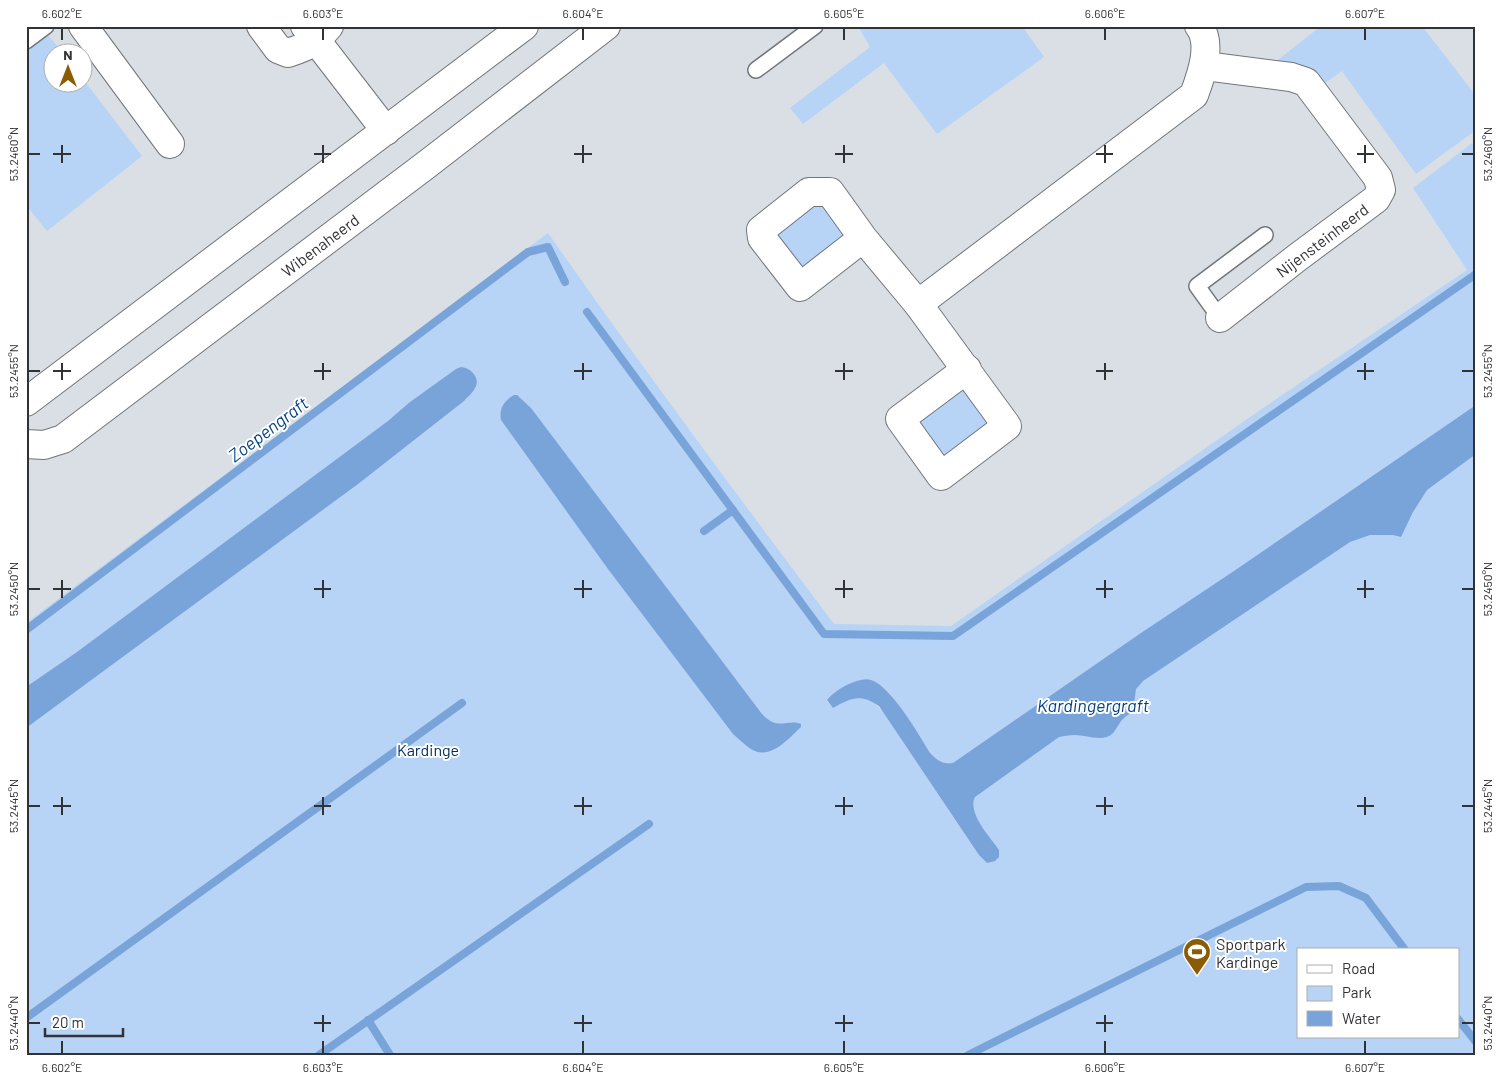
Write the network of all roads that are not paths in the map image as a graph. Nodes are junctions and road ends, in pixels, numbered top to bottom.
1 (46, 26) edge
2 (83, 26) edge
3 (261, 26) edge
4 (524, 26) edge
5 (606, 26) edge
6 (815, 26) edge
7 (1199, 26) edge
8 (317, 31) edge
9 (26, 41) edge
10 (1205, 66) junction
11 (756, 70) dead end
12 (386, 131) junction
13 (170, 144) dead end
14 (1265, 235) dead end
15 (863, 238) dead end
16 (918, 304) junction
17 (1220, 318) joint
18 (967, 369) dead end
19 (26, 402) edge
20 (26, 444) edge

1 - 9 lane
2 - 13 street
3 - 8 street
4 - 12 street
5 - 20 street, Wibenaheerd
6 - 11 lane
7 - 10 street
8 - 12 street
10 - 16 street
10 - 17 street, Nijensteinheerd
12 - 19 street
14 - 17 lane, Nijensteinheerd
15 - 16 street
16 - 18 street

